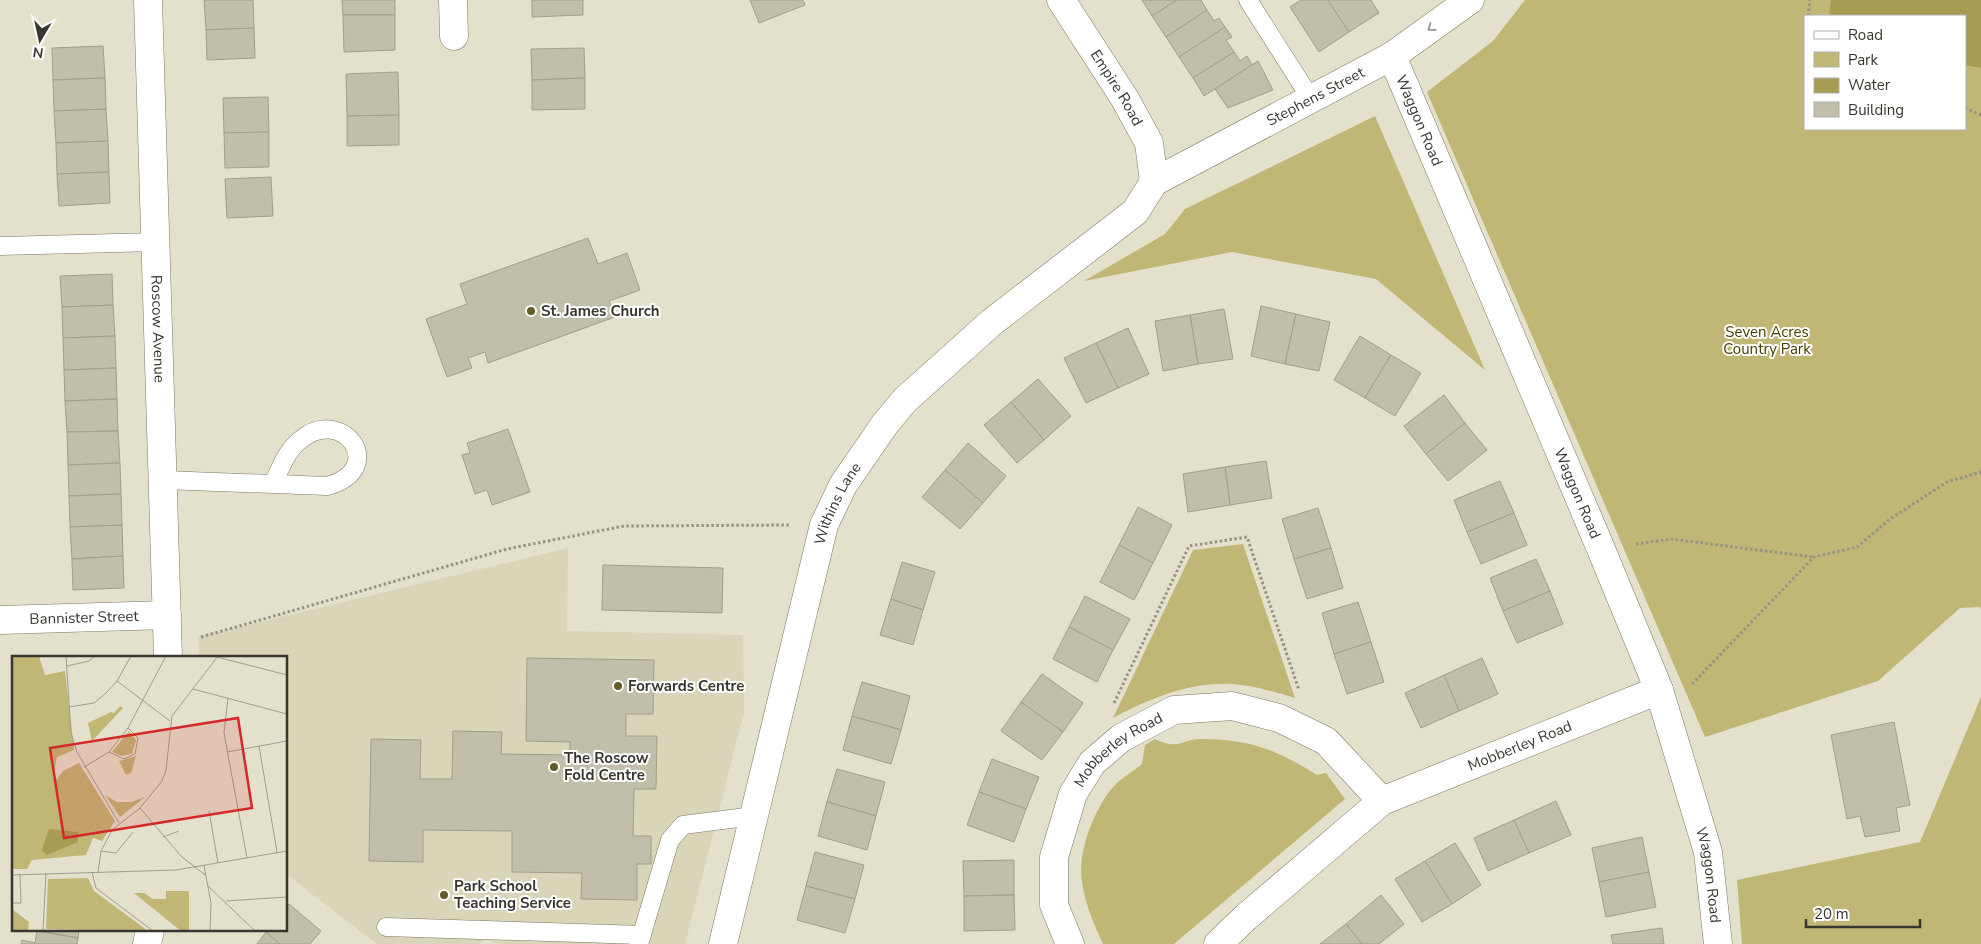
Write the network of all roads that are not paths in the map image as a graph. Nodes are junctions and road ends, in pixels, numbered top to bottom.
1 (148, 0) edge
2 (453, 0) edge
3 (1061, 0) edge
4 (1248, 0) edge
5 (1470, 0) edge
6 (454, 36) dead end
7 (1392, 56) junction
8 (1310, 99) junction
9 (1154, 182) junction
10 (156, 242) junction
11 (0, 246) edge
12 (163, 480) junction
13 (273, 484) junction
14 (167, 616) junction
15 (0, 620) edge
16 (168, 652) edge
17 (1662, 701) junction
18 (1382, 802) junction
19 (754, 816) junction
20 (386, 928) dead end
21 (640, 940) edge
22 (723, 944) edge
23 (1070, 944) edge
24 (1218, 944) edge
25 (1718, 944) edge

1 - 10 street, Roscow Avenue
2 - 6 street
3 - 9 street, Empire Road
4 - 8 lane
5 -> 7 street, Stephens Street
7 - 8 street, Stephens Street
7 - 17 street, Waggon Road
8 - 9 street, Stephens Street
9 - 19 street, Withins Lane
10 - 11 lane
10 - 12 street, Roscow Avenue
12 - 13 lane
12 - 14 street, Roscow Avenue
13 - 13 lane
14 - 15 street, Bannister Street
14 - 16 street, Roscow Avenue
17 - 18 street, Mobberley Road
17 - 25 street, Waggon Road
18 - 23 street, Mobberley Road
18 - 24 street, Mobberley Road
19 - 21 lane
19 - 22 street, Withins Lane
20 - 21 lane

